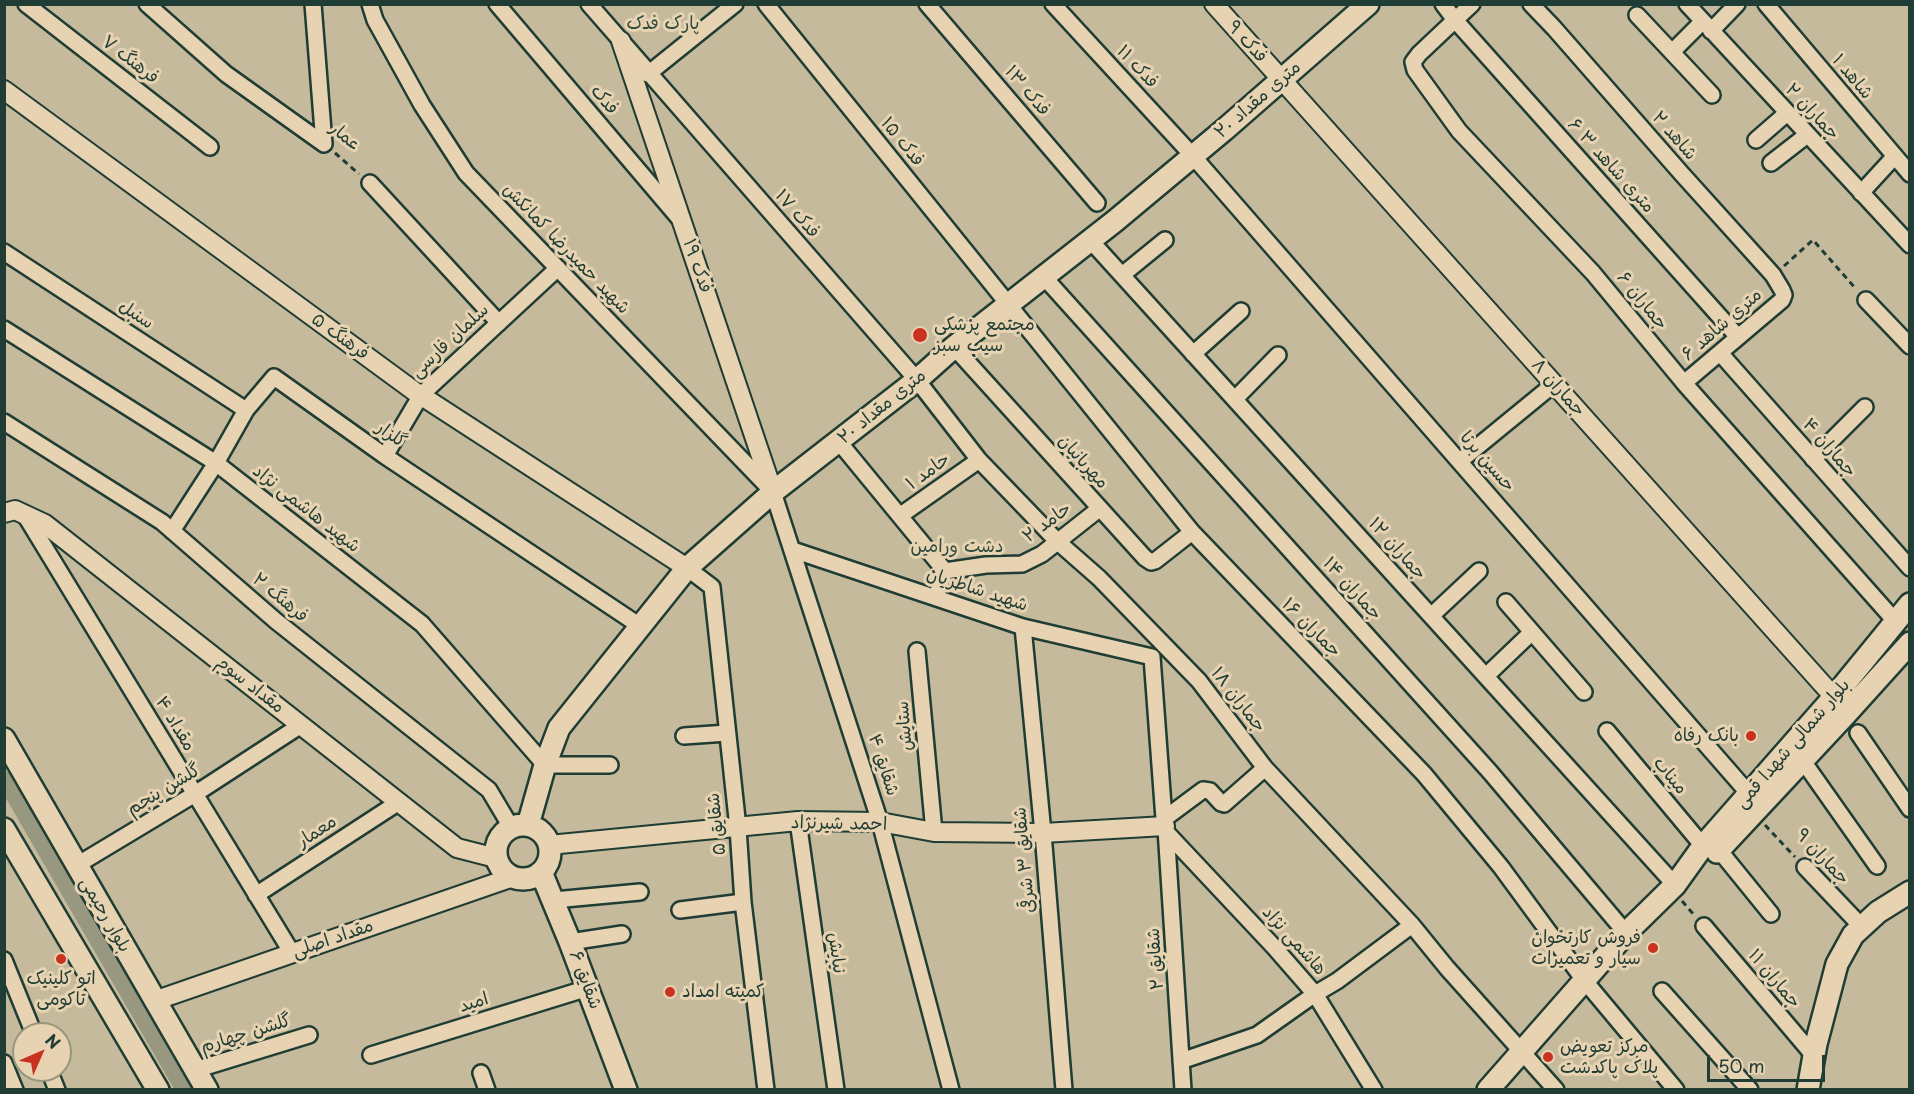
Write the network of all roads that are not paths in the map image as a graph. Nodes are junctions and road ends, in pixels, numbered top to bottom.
1 (26, 4) edge
2 (147, 4) edge
3 (313, 4) edge
4 (370, 4) edge
5 (497, 4) edge
6 (589, 4) edge
7 (735, 4) edge
8 (765, 4) edge
9 (927, 4) edge
10 (1053, 4) edge
11 (1214, 4) edge
12 (1368, 4) edge
13 (1443, 4) edge
14 (1472, 4) edge
15 (1531, 4) edge
16 (1687, 4) edge
17 (1737, 4) edge
18 (1766, 4) edge
19 (1637, 15) dead end
20 (1455, 20) junction
21 (1707, 26) junction
22 (621, 41) junction
23 (1672, 52) junction
24 (648, 74) junction
25 (1281, 80) junction
26 (4, 90) edge
27 (1712, 95) dead end
28 (1787, 113) junction
29 (1808, 135) junction
30 (1756, 140) dead end
31 (210, 147) dead end
32 (1192, 155) junction
33 (1894, 157) junction
34 (1771, 163) dead end
35 (1910, 174) edge
36 (370, 183) road end
37 (1861, 193) junction
38 (1097, 203) dead end
39 (681, 221) junction
40 (1907, 238) edge
41 (1090, 240) junction
42 (1166, 240) dead end
43 (4, 252) edge
44 (558, 268) junction
45 (1122, 275) junction
46 (1044, 277) junction
47 (1784, 295) joint
48 (1866, 300) road end
49 (1008, 304) junction
50 (1241, 311) dead end
51 (499, 323) junction
52 (4, 329) edge
53 (1738, 338) junction
54 (1910, 346) edge
55 (954, 347) junction
56 (1720, 353) junction
57 (1193, 354) junction
58 (1278, 355) dead end
59 (917, 380) junction
60 (1684, 383) junction
61 (1554, 384) junction
62 (421, 395) junction
63 (1235, 399) junction
64 (1864, 408) dead end
65 (246, 410) junction
66 (4, 422) edge
67 (839, 442) junction
68 (385, 456) junction
69 (1813, 459) junction
70 (979, 460) junction
71 (1460, 461) junction
72 (216, 463) junction
73 (773, 492) junction
74 (1099, 509) junction
75 (4, 513) edge
76 (25, 515) junction
77 (901, 515) junction
78 (172, 531) junction
79 (1192, 532) junction
80 (1058, 542) junction
81 (793, 550) junction
82 (687, 568) junction
83 (1910, 568) edge
84 (945, 571) junction
85 (1479, 571) dead end
86 (936, 597) junction
87 (1506, 602) dead end
88 (1910, 604) edge
89 (1431, 616) junction
90 (1896, 622) junction
91 (640, 626) junction
92 (1023, 627) junction
93 (1532, 632) junction
94 (1910, 643) edge
95 (1164, 644) junction
96 (917, 651) dead end
97 (1152, 657) junction
98 (1486, 676) junction
99 (1584, 692) dead end
100 (1834, 698) junction
101 (301, 725) junction
102 (1607, 731) dead end
103 (727, 733) junction
104 (1858, 733) dead end
105 (684, 736) dead end
106 (4, 739) edge
107 (1803, 761) junction
108 (545, 765) junction
109 (610, 765) dead end
110 (1265, 768) junction
111 (195, 795) junction
112 (399, 802) junction
113 (1752, 804) junction
114 (1910, 809) edge
115 (798, 821) junction
116 (880, 822) junction
117 (519, 826) junction
118 (1165, 826) junction
119 (738, 828) junction
120 (934, 832) junction
121 (1043, 833) junction
122 (8, 842) edge
123 (549, 845) junction
124 (1711, 848) junction
125 (496, 858) junction
126 (77, 865) junction
127 (1877, 866) dead end
128 (1805, 867) road end
129 (541, 872) junction
130 (513, 877) junction
131 (1677, 890) junction
132 (640, 892) dead end
133 (1910, 892) edge
134 (256, 895) junction
135 (554, 900) junction
136 (744, 902) junction
137 (680, 910) dead end
138 (1771, 914) dead end
139 (1412, 925) junction
140 (1704, 926) road end
141 (1862, 927) junction
142 (1626, 933) junction
143 (622, 934) dead end
144 (570, 942) junction
145 (292, 953) junction
146 (4, 960) edge
147 (1584, 980) junction
148 (588, 988) junction
149 (1662, 991) dead end
150 (1315, 994) junction
151 (154, 1001) junction
152 (29, 1022) edge
153 (309, 1035) dead end
154 (1521, 1051) junction
155 (370, 1055) dead end
156 (1814, 1056) junction
157 (1181, 1061) junction
158 (4, 1063) edge
159 (195, 1070) junction
160 (481, 1073) dead end
161 (15, 1089) edge
162 (158, 1089) edge
163 (207, 1089) edge
164 (487, 1089) edge
165 (626, 1089) edge
166 (766, 1089) edge
167 (836, 1089) edge
168 (951, 1089) edge
169 (1064, 1089) edge
170 (1183, 1089) edge
171 (1374, 1089) edge
172 (1488, 1089) edge
173 (1556, 1089) edge
174 (1676, 1089) edge
175 (1750, 1089) edge
176 (1808, 1089) edge

1 - 31 street, فرهنگ ۷
2 - 3 street, عمار
4 - 44 street, شهید حمیدرضا کمانکش
5 - 39 street, فدک
6 - 22 street, فدک ۱۷
7 - 24 street
8 - 49 street, فدک ۱۵
9 - 38 street, فدک ۱۳
10 - 32 street, فدک ۱۱
11 - 25 street, فدک ۹
12 - 25 main road, ۲۰ متری مقداد
13 - 20 street
14 - 20 street, جماران ۶
15 - 47 street, شاهد ۲
16 - 21 street, جماران ۲
17 - 21 street
18 - 33 street, شاهد ۱
19 - 23 street
20 - 53 street, ۶ متری شاهد ۳
20 - 60 street, جماران ۶
21 - 23 street
21 - 28 street, جماران ۲
22 - 24 street, فدک ۱۷
22 - 39 street, فدک ۱۹
23 - 27 street
24 - 59 street, فدک ۱۷
25 - 32 main road, ۲۰ متری مقداد
25 - 61 street, جماران ۸
26 - 62 street, فرهنگ ۵
28 - 29 street, جماران ۲
28 - 30 street
29 - 34 street
29 - 37 street, جماران ۲
32 - 41 main road, ۲۰ متری مقداد
32 - 71 street, حسین برنا
33 - 35 street, شاهد ۱
33 - 37 street
36 - 51 street
37 - 40 street, جماران ۲
39 - 73 street, فدک ۱۹
41 - 45 street, جماران ۱۲
41 - 46 main road, ۲۰ متری مقداد
42 - 45 street
43 - 65 street, سنبل
44 - 51 street, سلمان فارسی
44 - 73 street, شهید حمیدرضا کمانکش
45 - 57 street, جماران ۱۲
46 - 49 main road, ۲۰ متری مقداد
46 - 142 street, جماران ۱۴
47 - 53 street, ۶ متری شاهد
48 - 54 street
49 - 55 main road, ۲۰ متری مقداد
49 - 79 street, جماران ۱۶
50 - 57 street
51 - 62 street, سلمان فارسی
52 - 72 street, شهید هاشمی نژاد
53 - 56 street, ۶ متری شاهد
55 - 59 main road, ۲۰ متری مقداد
55 - 74 street, مهربانیان
56 - 60 street, ۶ متری شاهد
56 - 69 street, جماران ۴
57 - 63 street, جماران ۱۲
58 - 63 street
59 - 67 main road, ۲۰ متری مقداد
59 - 70 street, جماران ۱۸
60 - 90 street, جماران ۶
61 - 71 street
61 - 100 street, جماران ۸
62 - 68 street, سلمان فارسی
62 - 82 street, فرهنگ ۵
63 - 89 street, جماران ۱۲
64 - 69 street
65 - 68 street, گلزار
65 - 72 street, گلزار
66 - 78 street, فرهنگ ۲
67 - 73 main road, ۲۰ متری مقداد
67 - 77 street
68 - 91 street, گلزار
69 - 83 street, جماران ۴
70 - 77 street, حامد ۱
70 - 80 street, جماران ۱۸
71 - 113 street, حسین برنا
72 - 78 street, گلزار
72 - 108 street, شهید هاشمی نژاد
73 - 81 street, شقایق ۴
73 - 82 main road, ۲۰ متری مقداد
74 - 79 street, مهربانیان
74 - 80 street, حامد ۲
75 - 76 street, مقداد سوم
76 - 101 street, مقداد سوم
76 - 111 street, مقداد ۴
77 - 84 street
78 - 117 street, فرهنگ ۲
79 - 147 street, جماران ۱۶
80 - 84 street, حامد ۲
80 - 95 street, جماران ۱۸
81 - 86 street, شهید شاطریان
81 - 116 street, شقایق ۴
82 - 91 main road, ۲۰ متری مقداد
82 - 103 street, شقایق ۵
84 - 86 street
85 - 89 street
86 - 92 street, شهید شاطریان
87 - 93 street
88 - 90 main road, بلوار شمالی شهدا قمی
89 - 98 street, جماران ۱۲
90 - 100 main road, بلوار شمالی شهدا قمی
91 - 108 main road, ۲۰ متری مقداد
92 - 97 street, شهید شاطریان
92 - 121 street, شقایق ۳ شرقی
93 - 98 street
93 - 99 street
94 - 107 main road, بلوار شمالی شهدا قمی
95 - 97 street
95 - 110 street, جماران ۱۸
96 - 120 street, ستایش
97 - 118 street, شقایق ۲
98 - 131 street, جماران ۱۲
100 - 113 main road, بلوار شمالی شهدا قمی
101 - 111 street, گلشن پنجم
101 - 112 street, مقداد سوم
102 - 124 street, میناب
103 - 105 street
103 - 119 street, شقایق ۵
104 - 114 street
106 - 126 main road, بلوار رحیمی
107 - 113 main road, بلوار شمالی شهدا قمی
107 - 127 street
108 - 109 street
108 - 117 main road, ۲۰ متری مقداد
110 - 118 street
110 - 139 street, جماران ۱۸
111 - 126 street, گلشن پنجم
111 - 134 street, مقداد ۴
112 - 125 street, مقداد سوم
112 - 134 street, معمار
113 - 124 main road, بلوار شمالی شهدا قمی
115 - 116 street, احمد شیرنژاد
115 - 119 street, احمد شیرنژاد
115 - 167 street, نیایش
116 - 120 street, احمد شیرنژاد
116 - 168 street, شقایق ۴
117 - 123 main road
117 - 125 main road
118 - 121 street, احمد شیرنژاد
118 - 150 street, هاشمی نژاد
118 - 157 street, شقایق ۲
119 - 123 street, احمد شیرنژاد
119 - 136 street, شقایق ۵
120 - 121 street, احمد شیرنژاد
121 - 169 street, شقایق ۳ شرقی
122 - 162 main road
123 - 129 main road
124 - 131 main road, بلوار شمالی شهدا قمی
124 - 138 street, میناب
125 - 130 main road
126 - 151 main road, بلوار رحیمی
128 - 141 street, جماران ۹
129 - 130 main road
129 - 135 main road, شقایق ۶
130 - 145 street, مقداد اصلی
131 - 142 main road, بلوار شمالی شهدا قمی
132 - 135 street
133 - 141 main road
134 - 145 street, مقداد ۴
135 - 144 main road, شقایق ۶
136 - 137 street
136 - 166 street, شقایق ۵
139 - 150 street
139 - 154 street, جماران ۱۸
140 - 156 street, جماران ۱۱
141 - 156 main road
142 - 147 main road, بلوار شمالی شهدا قمی
143 - 144 street
144 - 148 main road, شقایق ۶
145 - 151 street, مقداد اصلی
146 - 152 street
147 - 154 main road, بلوار شمالی شهدا قمی
147 - 174 street, جماران ۱۶
148 - 155 street, امید
148 - 165 main road, شقایق ۶
149 - 175 street
150 - 157 street
150 - 171 street, هاشمی نژاد
151 - 159 main road, بلوار رحیمی
153 - 159 street, گلشن چهارم
154 - 172 main road, بلوار شمالی شهدا قمی
154 - 173 street, جماران ۱۸
156 - 176 main road
157 - 170 street, شقایق ۲
158 - 161 street
159 - 163 main road, بلوار رحیمی
160 - 164 street

